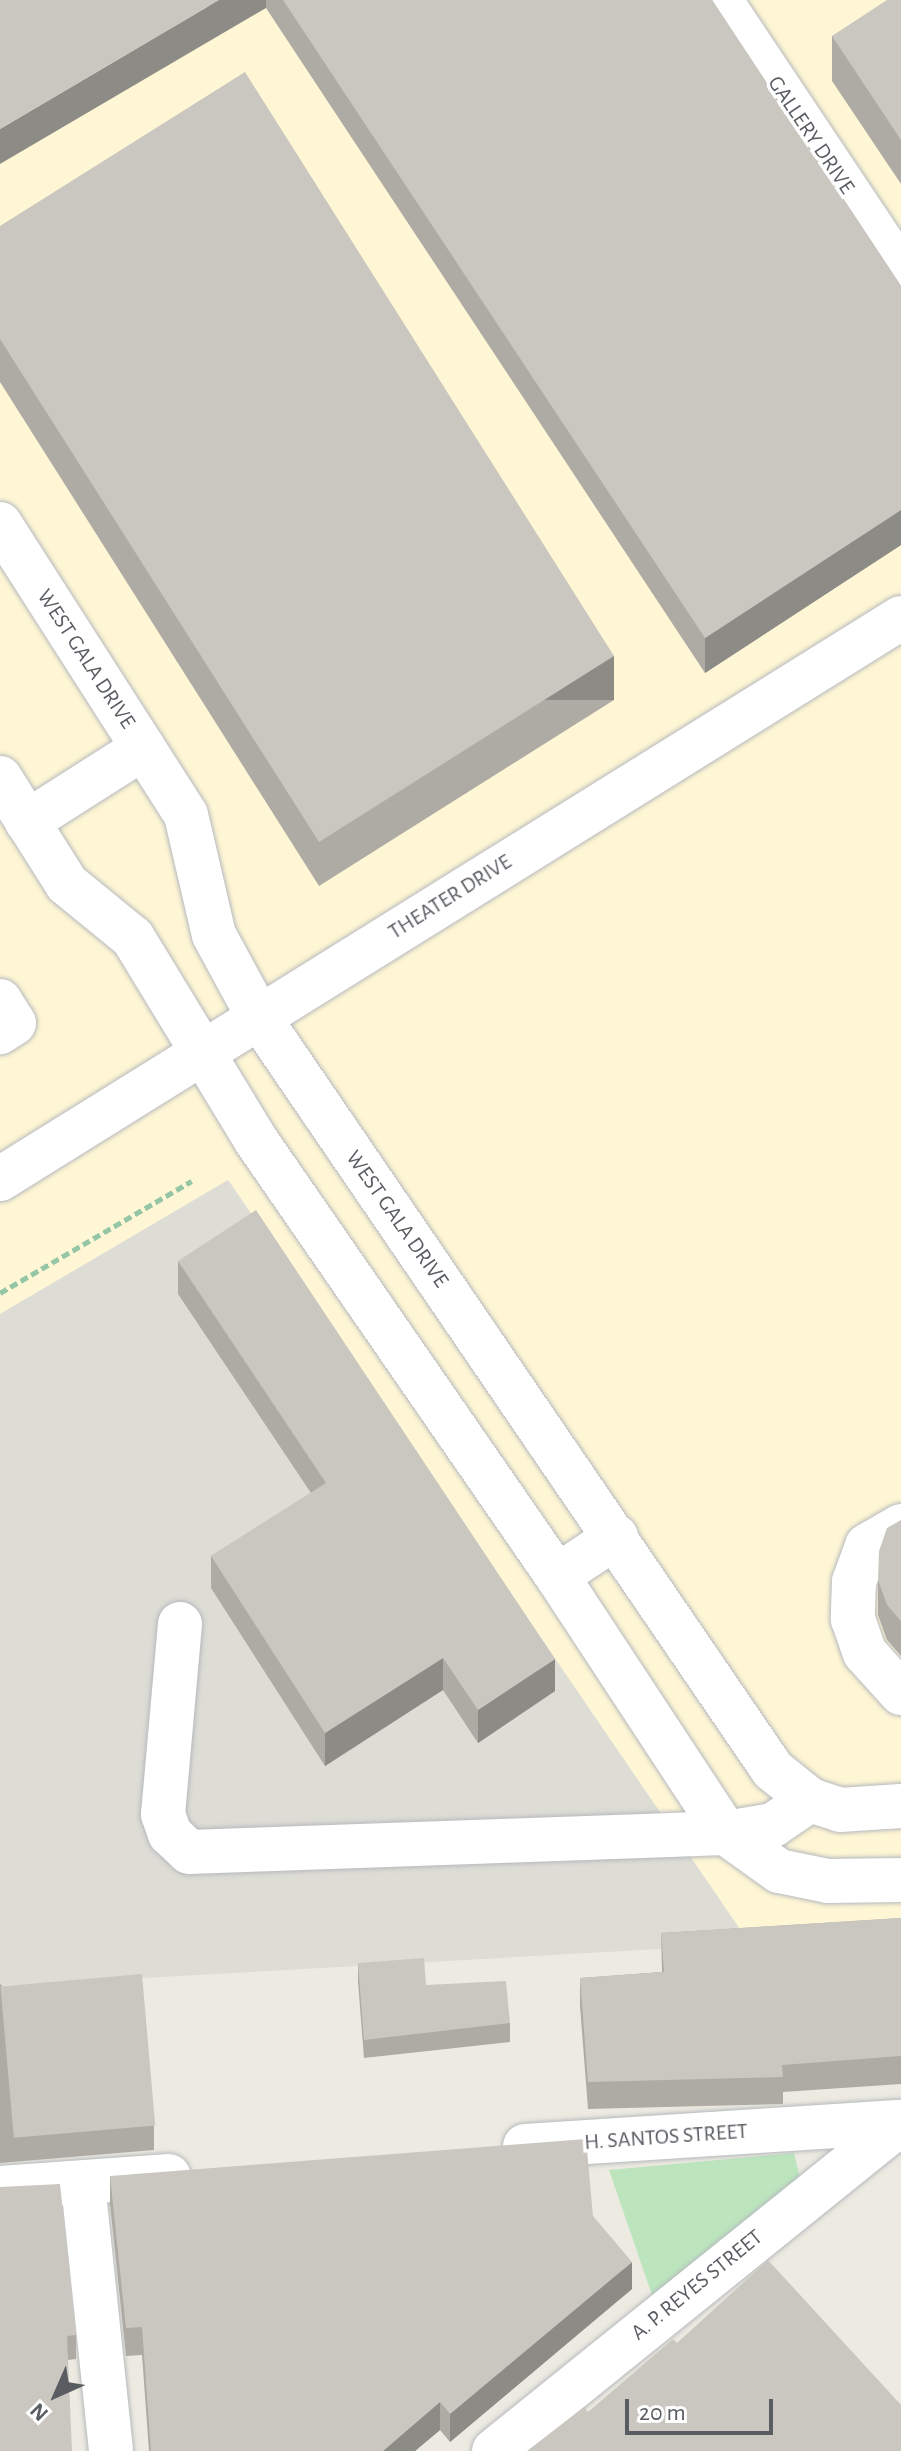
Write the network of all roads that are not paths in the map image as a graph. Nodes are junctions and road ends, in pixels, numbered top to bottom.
1 (720, 0) edge
2 (901, 271) edge
3 (0, 524) edge
4 (901, 618) edge
5 (143, 748) junction
6 (0, 778) edge
7 (27, 822) junction
8 (0, 1001) edge
9 (258, 1016) junction
10 (0, 1032) edge
11 (200, 1050) junction
12 (0, 1179) edge
13 (517, 1393) junction
14 (458, 1431) junction
15 (901, 1526) edge
16 (616, 1537) junction
17 (557, 1576) junction
18 (180, 1624) dead end
19 (901, 1693) edge
20 (810, 1800) junction
21 (901, 1806) edge
22 (726, 1833) junction
23 (901, 1880) edge
24 (901, 2122) edge
25 (480, 2148) edge
26 (210, 2173) edge
27 (83, 2184) junction
28 (0, 2188) edge
29 (111, 2451) edge
30 (494, 2451) edge

1 - 2 street, GALLERY DRIVE
3 - 5 street, WEST GALA DRIVE
4 - 9 street, THEATER DRIVE
5 - 7 street
5 - 9 street, WEST GALA DRIVE
6 - 7 street
7 - 11 street
8 - 10 street
9 - 11 street, THEATER DRIVE
9 - 13 street, WEST GALA DRIVE
11 - 12 street, THEATER DRIVE
11 - 14 street
13 - 14 street
13 - 16 street, WEST GALA DRIVE
14 - 17 street
15 - 19 street
16 - 17 street
16 - 20 street, WEST GALA DRIVE
17 - 22 street
18 - 22 street
20 - 21 street, WEST GALA DRIVE
20 - 22 street
22 - 23 street
24 - 25 street, H. SANTOS STREET
24 - 30 street, A. P. REYES STREET
26 - 27 street
27 - 28 street
27 - 29 street

